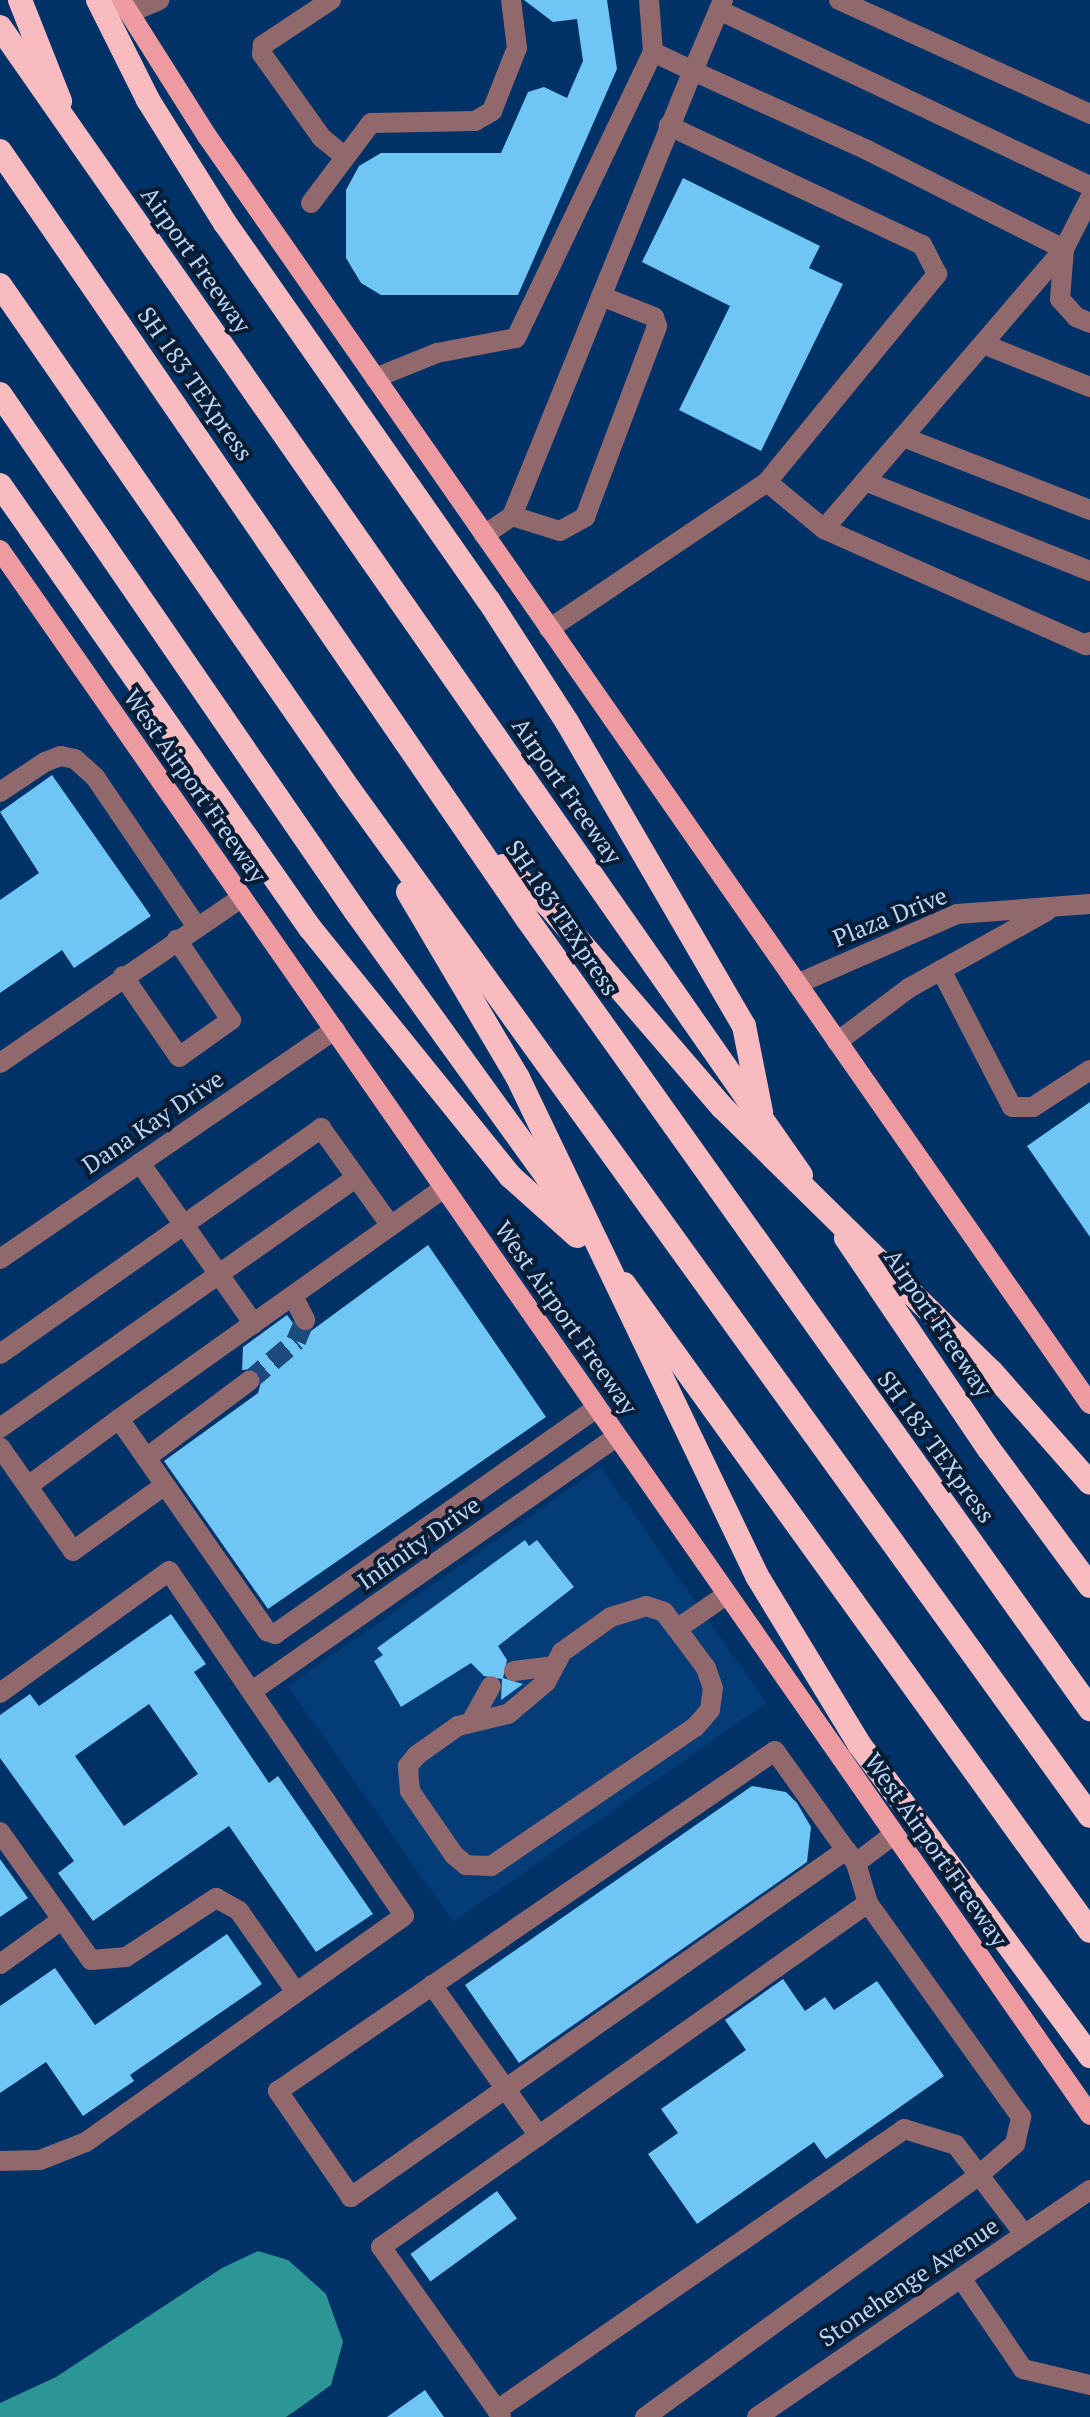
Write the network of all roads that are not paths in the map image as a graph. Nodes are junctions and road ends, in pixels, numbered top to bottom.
1 (20, 0) edge
2 (98, 0) edge
3 (159, 0) edge
4 (331, 0) edge
5 (511, 0) edge
6 (649, 0) edge
7 (839, 0) edge
8 (721, 5) edge
9 (125, 7) edge
10 (0, 27) edge
11 (653, 52) junction
12 (693, 71) junction
13 (1090, 114) edge
14 (669, 126) junction
15 (72, 135) junction
16 (0, 151) edge
17 (343, 155) junction
18 (1090, 186) edge
19 (1090, 198) edge
20 (311, 203) dead end
21 (1064, 249) junction
22 (0, 285) edge
23 (601, 296) junction
24 (1090, 323) edge
25 (983, 344) junction
26 (375, 378) junction
27 (1090, 387) edge
28 (0, 394) edge
29 (903, 437) junction
30 (865, 481) junction
31 (767, 482) junction
32 (0, 485) edge
33 (1090, 510) edge
34 (512, 516) junction
35 (824, 529) junction
36 (484, 535) junction
37 (4, 563) edge
38 (1090, 571) edge
39 (549, 629) junction
40 (1090, 642) edge
41 (0, 792) edge
42 (478, 843) junction
43 (414, 887) junction
44 (242, 897) junction
45 (1090, 904) edge
46 (1054, 907) junction
47 (197, 927) junction
48 (177, 940) junction
49 (941, 970) junction
50 (123, 976) junction
51 (797, 984) junction
52 (335, 1030) junction
53 (837, 1042) junction
54 (0, 1063) edge
55 (1090, 1070) edge
56 (764, 1124) junction
57 (140, 1163) junction
58 (356, 1178) junction
59 (444, 1188) junction
60 (183, 1224) junction
61 (391, 1226) junction
62 (0, 1259) edge
63 (611, 1266) junction
64 (218, 1274) junction
65 (293, 1296) junction
66 (305, 1320) dead end
67 (254, 1324) junction
68 (0, 1354) edge
69 (249, 1381) tunnel mouth
70 (1090, 1404) edge
71 (597, 1408) junction
72 (119, 1419) junction
73 (0, 1428) edge
74 (616, 1437) junction
75 (0, 1447) edge
76 (146, 1458) junction
77 (1090, 1483) edge
78 (165, 1485) junction
79 (28, 1486) junction
80 (1090, 1586) edge
81 (726, 1595) junction
82 (677, 1629) junction
83 (553, 1666) junction
84 (514, 1671) dead end
85 (491, 1686) dead end
86 (252, 1691) junction
87 (0, 1693) edge
88 (1090, 1709) edge
89 (471, 1722) junction
90 (1090, 1816) edge
91 (0, 1832) edge
92 (893, 1835) junction
93 (851, 1856) junction
94 (868, 1903) junction
95 (60, 1921) junction
96 (1090, 1931) edge
97 (0, 1964) edge
98 (432, 1985) junction
99 (296, 1992) junction
100 (1090, 2056) edge
101 (505, 2091) junction
102 (1090, 2115) edge
103 (539, 2136) junction
104 (0, 2161) edge
105 (979, 2175) junction
106 (1090, 2190) edge
107 (1024, 2234) junction
108 (961, 2278) junction
109 (1090, 2385) edge
110 (499, 2414) edge
111 (645, 2417) edge
112 (757, 2417) edge

1 - 15 highway
2 - 56 highway
3 - 9 street
4 - 17 street
5 - 17 street
6 - 11 street
7 - 13 street
8 - 12 street
8 - 18 street
9 - 26 main road
10 - 15 highway, Airport Freeway
11 - 12 street
11 - 26 street
12 - 14 street
12 - 21 street
14 - 23 street
14 - 31 street
15 - 56 highway, Airport Freeway
16 - 42 highway, SH 183 TEXpress
17 - 20 street
19 - 21 street
21 - 24 street
21 - 25 street
22 - 43 highway
23 - 34 street
23 - 34 street
25 - 27 street
25 - 29 street
26 - 36 main road
28 - 63 highway
29 - 30 street
29 - 33 street
30 - 35 street
30 - 38 street
31 - 35 street
31 - 39 street
32 - 63 highway
34 - 36 street
35 - 40 street
36 - 39 main road
37 - 44 main road, West Airport Freeway
39 - 51 main road
41 - 47 street
42 - 77 highway, bridge
42 - 88 highway, SH 183 TEXpress
43 - 90 highway
43 - 100 highway, bridge
44 - 47 street
44 - 52 main road, West Airport Freeway
45 - 46 street, Plaza Drive
46 - 49 street, Plaza Drive
46 - 51 street, Plaza Drive
47 - 48 street
48 - 50 street
48 - 50 street
49 - 53 street, Plaza Drive
49 - 55 street
50 - 54 street
51 - 53 main road
52 - 57 street, Dana Kay Drive
52 - 59 main road, West Airport Freeway
53 - 70 main road
56 - 80 highway, Airport Freeway
57 - 60 street
57 - 62 street, Dana Kay Drive
58 - 60 street
58 - 61 street
58 - 64 street
59 - 61 street
59 - 71 main road, West Airport Freeway
60 - 64 street
60 - 68 street
61 - 65 street
63 - 96 highway
64 - 67 street
64 - 73 street
65 - 66 street
65 - 67 street
67 - 72 street
69 - 76 street
71 - 74 main road, West Airport Freeway
71 - 78 street
72 - 76 street
72 - 79 street
74 - 81 main road, West Airport Freeway
74 - 86 street, Infinity Drive
75 - 79 street
76 - 78 street
78 - 79 street
81 - 82 street
81 - 92 main road, West Airport Freeway
82 - 83 street
82 - 89 street
83 - 84 street
83 - 89 street
85 - 89 street
86 - 87 street
86 - 99 street
91 - 95 street
92 - 93 street
92 - 102 main road, West Airport Freeway
93 - 94 street
93 - 98 street
93 - 101 street
94 - 103 street
94 - 105 street
95 - 97 street
95 - 99 street
98 - 101 street
98 - 101 street
99 - 104 street
101 - 103 street
103 - 110 street
105 - 107 street
105 - 110 street
105 - 111 street
106 - 107 street, Stonehenge Avenue
107 - 108 street, Stonehenge Avenue
108 - 109 street
108 - 112 street, Stonehenge Avenue

